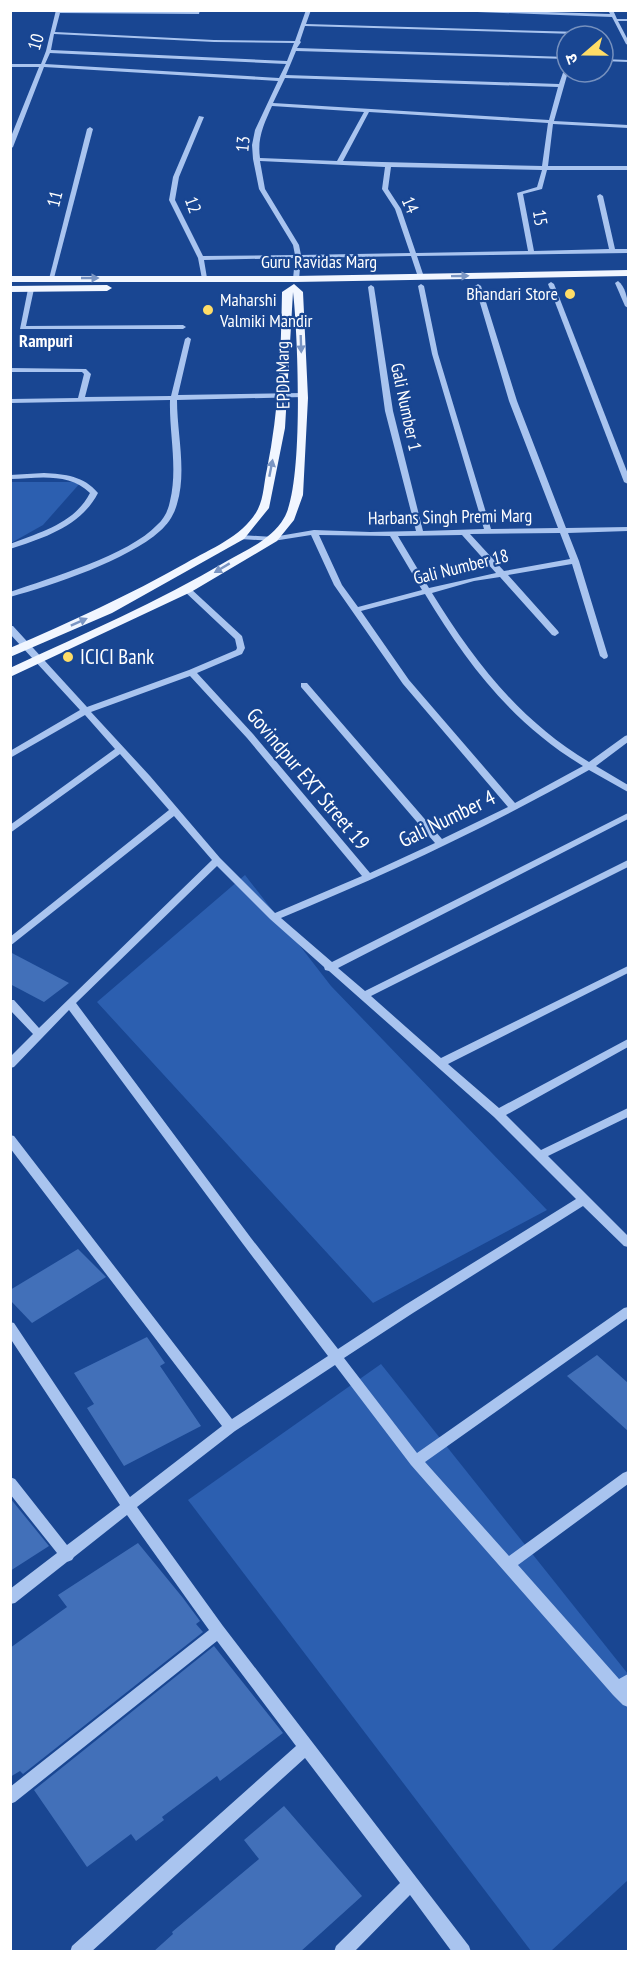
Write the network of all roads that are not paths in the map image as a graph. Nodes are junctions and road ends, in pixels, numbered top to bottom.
1 (198, 10) edge
2 (309, 10) edge
3 (427, 10) edge
4 (610, 10) edge
5 (622, 10) edge
6 (57, 11) edge
7 (614, 18) junction
8 (628, 21) edge
9 (304, 25) junction
10 (555, 32) edge
11 (54, 33) junction
12 (298, 42) junction
13 (628, 44) edge
14 (295, 49) junction
15 (48, 51) junction
16 (555, 58) edge
17 (289, 63) junction
18 (43, 65) junction
19 (10, 66) edge
20 (282, 78) junction
21 (561, 86) joint
22 (269, 104) junction
23 (367, 110) junction
24 (201, 117) dead end
25 (551, 122) junction
26 (628, 127) edge
27 (90, 129) dead end
28 (10, 147) edge
29 (256, 159) junction
30 (339, 163) junction
31 (388, 165) junction
32 (545, 168) junction
33 (628, 168) edge
34 (600, 196) dead end
35 (628, 251) edge
36 (613, 252) junction
37 (531, 254) junction
38 (298, 256) junction
39 (416, 256) junction
40 (201, 258) junction
41 (628, 273) edge
42 (51, 278) junction
43 (204, 278) junction
44 (10, 279) edge
45 (421, 282) junction
46 (295, 283) junction
47 (623, 283) edge
48 (551, 284) junction
49 (478, 286) junction
50 (371, 287) junction
51 (10, 289) edge
52 (31, 289) junction
53 (628, 306) edge
54 (183, 327) dead end
55 (188, 339) dead end
56 (10, 370) edge
57 (283, 394) junction
58 (303, 394) junction
59 (174, 398) junction
60 (81, 400) junction
61 (10, 401) edge
62 (10, 477) edge
63 (628, 482) edge
64 (628, 529) edge
65 (564, 530) junction
66 (488, 531) junction
67 (314, 532) junction
68 (464, 532) junction
69 (420, 533) junction
70 (393, 534) junction
71 (240, 537) junction
72 (273, 539) junction
73 (10, 547) edge
74 (575, 561) junction
75 (500, 574) junction
76 (186, 590) junction
77 (427, 592) junction
78 (10, 595) edge
79 (356, 610) junction
80 (10, 628) edge
81 (555, 633) dead end
82 (26, 646) junction
83 (10, 653) edge
84 (604, 656) dead end
85 (37, 659) junction
86 (192, 672) junction
87 (10, 674) edge
88 (304, 685) dead end
89 (85, 711) junction
90 (628, 738) edge
91 (122, 749) junction
92 (10, 755) edge
93 (590, 766) junction
94 (628, 789) edge
95 (513, 807) junction
96 (174, 811) junction
97 (628, 816) edge
98 (10, 830) edge
99 (440, 843) junction
100 (217, 860) junction
101 (628, 863) edge
102 (368, 877) junction
103 (274, 917) junction
104 (10, 943) edge
105 (329, 968) junction
106 (628, 969) edge
107 (363, 996) junction
108 (10, 1003) edge
109 (70, 1003) junction
110 (40, 1035) junction
111 (628, 1043) edge
112 (441, 1063) junction
113 (10, 1064) edge
114 (628, 1112) edge
115 (498, 1114) junction
116 (10, 1139) edge
117 (540, 1155) junction
118 (584, 1200) junction
119 (627, 1239) edge
120 (628, 1312) edge
121 (10, 1327) edge
122 (336, 1357) junction
123 (230, 1427) junction
124 (416, 1461) junction
125 (628, 1477) edge
126 (10, 1483) edge
127 (129, 1507) junction
128 (67, 1556) junction
129 (507, 1566) junction
130 (10, 1598) edge
131 (218, 1631) junction
132 (625, 1690) edge
133 (305, 1748) junction
134 (10, 1797) edge
135 (410, 1884) junction
136 (78, 1952) edge
137 (342, 1952) edge
138 (463, 1952) edge

1 - 6 street
2 - 9 street, 13
3 - 7 street
4 - 7 street
5 - 8 street
6 - 11 street, 10
7 - 8 street
7 - 13 street
9 - 10 street
9 - 12 street, 13
11 - 12 street
11 - 15 street, 10
12 - 14 street, 13
14 - 16 street
14 - 17 street, 13
15 - 17 street
15 - 18 street, 10
17 - 20 street, 13
18 - 19 street
18 - 20 street
18 - 28 street, 10
20 - 21 street
20 - 22 street, 13
21 - 25 street
22 - 23 street
22 - 29 street, 13
23 - 25 street
23 - 30 street
24 - 40 street, 12
25 - 26 street
25 - 32 street
27 - 42 street, 11
29 - 30 street
29 - 38 street, 13
30 - 31 street
31 - 32 street
31 - 39 street, 14
32 - 33 street
32 - 37 street, 15
34 - 36 street
35 - 36 street
36 - 37 street
37 - 39 street
38 - 39 street
38 - 40 street
38 - 46 street, 13
39 - 45 street, 14
40 - 43 street, 12
45 -> 41 main road, Guru Ravidas Marg
42 -> 43 main road, Guru Ravidas Marg
42 - 44 main road, Guru Ravidas Marg
43 - 46 main road, Guru Ravidas Marg
45 - 46 main road, Guru Ravidas Marg
45 - 49 main road, Guru Ravidas Marg
45 - 50 main road, Guru Ravidas Marg
45 - 66 street, 14
46 - 50 main road, Guru Ravidas Marg
46 - 52 main road, Guru Ravidas Marg
46 - 57 main road, EPDP Marg
46 -> 58 main road, EPDP Marg
47 - 48 main road, Guru Ravidas Marg
47 - 53 street
48 - 49 main road, Guru Ravidas Marg
48 - 63 street
49 - 65 street
50 - 69 street, Gali Number 1
51 - 52 main road, Guru Ravidas Marg
52 - 54 street
55 - 59 street
56 - 60 street
57 - 58 street
57 - 59 street
71 -> 57 main road, EPDP Marg
58 - 72 main road, EPDP Marg
59 - 60 street
59 - 78 street
60 - 61 street
62 - 73 street
64 - 65 street, Harbans Singh Premi Marg
65 - 66 street, Harbans Singh Premi Marg
65 - 74 street
66 - 68 street, Harbans Singh Premi Marg
67 - 70 street, Harbans Singh Premi Marg
67 - 72 street, Harbans Singh Premi Marg
67 - 79 street
68 - 69 street, Harbans Singh Premi Marg
68 - 75 street
69 - 70 street, Harbans Singh Premi Marg
70 - 77 street
71 - 72 street, Harbans Singh Premi Marg
82 -> 71 main road, EPDP Marg
72 -> 76 main road, EPDP Marg
74 - 75 street, Gali Number 18
74 - 84 street
75 - 77 street, Gali Number 18
75 - 81 street
76 - 85 main road, EPDP Marg
76 - 86 street
77 - 79 street, Gali Number 18
77 - 93 street
79 - 95 street
80 - 82 street
82 - 83 main road, EPDP Marg
82 - 85 street
85 - 87 main road, EPDP Marg
85 - 89 street
86 - 89 street
86 - 102 street, Govindpur EXT Street 19
88 - 99 street
89 - 91 street
89 - 92 street
90 - 93 street, Gali Number 4
91 - 96 street
91 - 98 street
93 - 94 street
93 - 95 street, Gali Number 4
95 - 99 street, Gali Number 4
96 - 100 street
96 - 104 street
97 - 105 street
99 - 102 street, Gali Number 4
100 - 103 street
100 - 109 street
101 - 107 street
102 - 103 street, Gali Number 4
103 - 105 street
105 - 107 street
106 - 112 street
107 - 112 street
108 - 110 street
109 - 110 street
109 - 122 street
110 - 113 street
111 - 115 street
112 - 115 street
114 - 117 street
115 - 117 street
116 - 123 street
117 - 118 street
118 - 119 street
118 - 122 street
120 - 124 street
121 - 127 street
122 - 123 street
122 - 124 street
123 - 127 street
124 - 129 street
125 - 129 street
126 - 128 street
127 - 128 street
127 - 131 street
128 - 130 street
129 - 132 street
131 - 133 street
131 - 134 street
133 - 135 street
133 - 136 street
135 - 137 street
135 - 138 street

